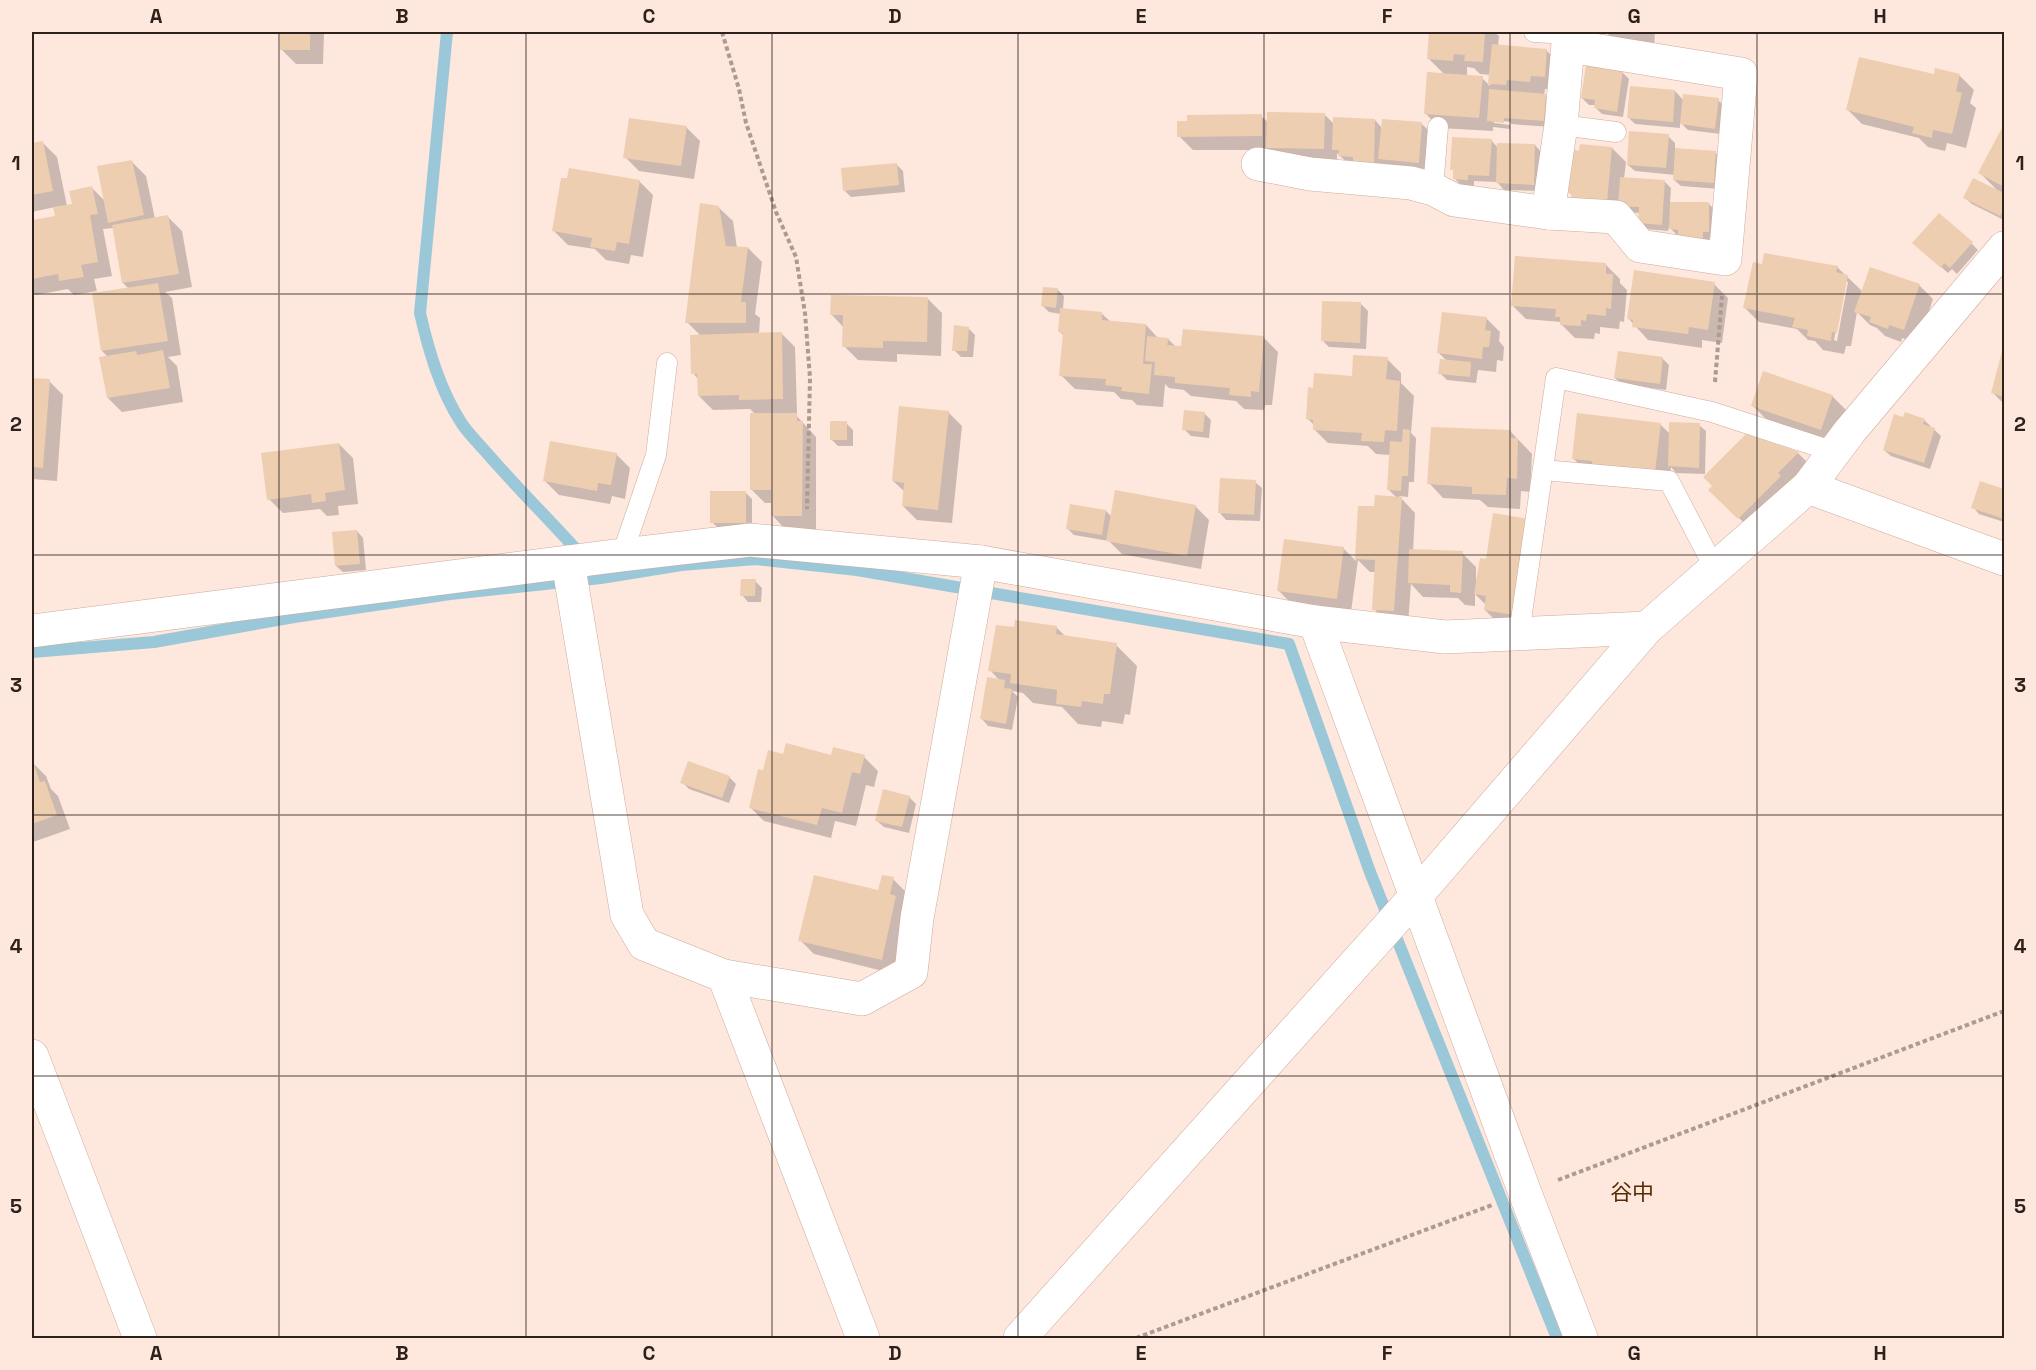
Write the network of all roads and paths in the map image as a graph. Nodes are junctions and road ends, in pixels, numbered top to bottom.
1 (722, 32) edge
2 (1534, 32) edge
3 (1569, 37) edge
4 (1561, 125) junction
5 (1438, 127) dead end
6 (1616, 132) dead end
7 (1258, 164) dead end
8 (1433, 189) junction
9 (1548, 213) junction
10 (2004, 250) edge
11 (1725, 259) junction
12 (667, 363) dead end
13 (1712, 412) junction
14 (1835, 452) junction
15 (1543, 470) junction
16 (1808, 487) junction
17 (807, 545) junction
18 (622, 555) junction
19 (2004, 559) edge
20 (568, 562) junction
21 (981, 562) junction
22 (1715, 569) junction
23 (1315, 622) junction
24 (1647, 628) junction
25 (32, 631) edge
26 (1519, 634) junction
27 (1416, 896) junction
28 (724, 976) junction
29 (2004, 1011) edge
30 (32, 1056) edge
31 (1525, 1193) junction
32 (140, 1338) edge
33 (863, 1338) edge
34 (1020, 1338) edge
35 (1136, 1338) edge
36 (1581, 1338) edge

1 - 17 path
2 - 3 lane
3 - 4 street
3 - 11 street
4 - 6 lane
4 - 9 street
5 - 8 lane
7 - 8 street
8 - 9 street
9 - 11 street
10 - 14 street
11 - 13 path
12 - 18 lane
13 - 14 lane
13 - 15 lane
14 - 16 street
15 - 22 lane
15 - 26 lane
16 - 19 street
16 - 22 street
17 - 18 street
17 - 21 street
18 - 20 street
20 - 25 street
20 - 28 street
21 - 23 street
21 - 28 street
22 - 24 street
23 - 26 street
23 - 27 street
24 - 26 street
24 - 27 street
27 - 31 street
27 - 34 street
28 - 33 street
29 - 31 path
30 - 32 street
31 - 35 path
31 - 36 street

